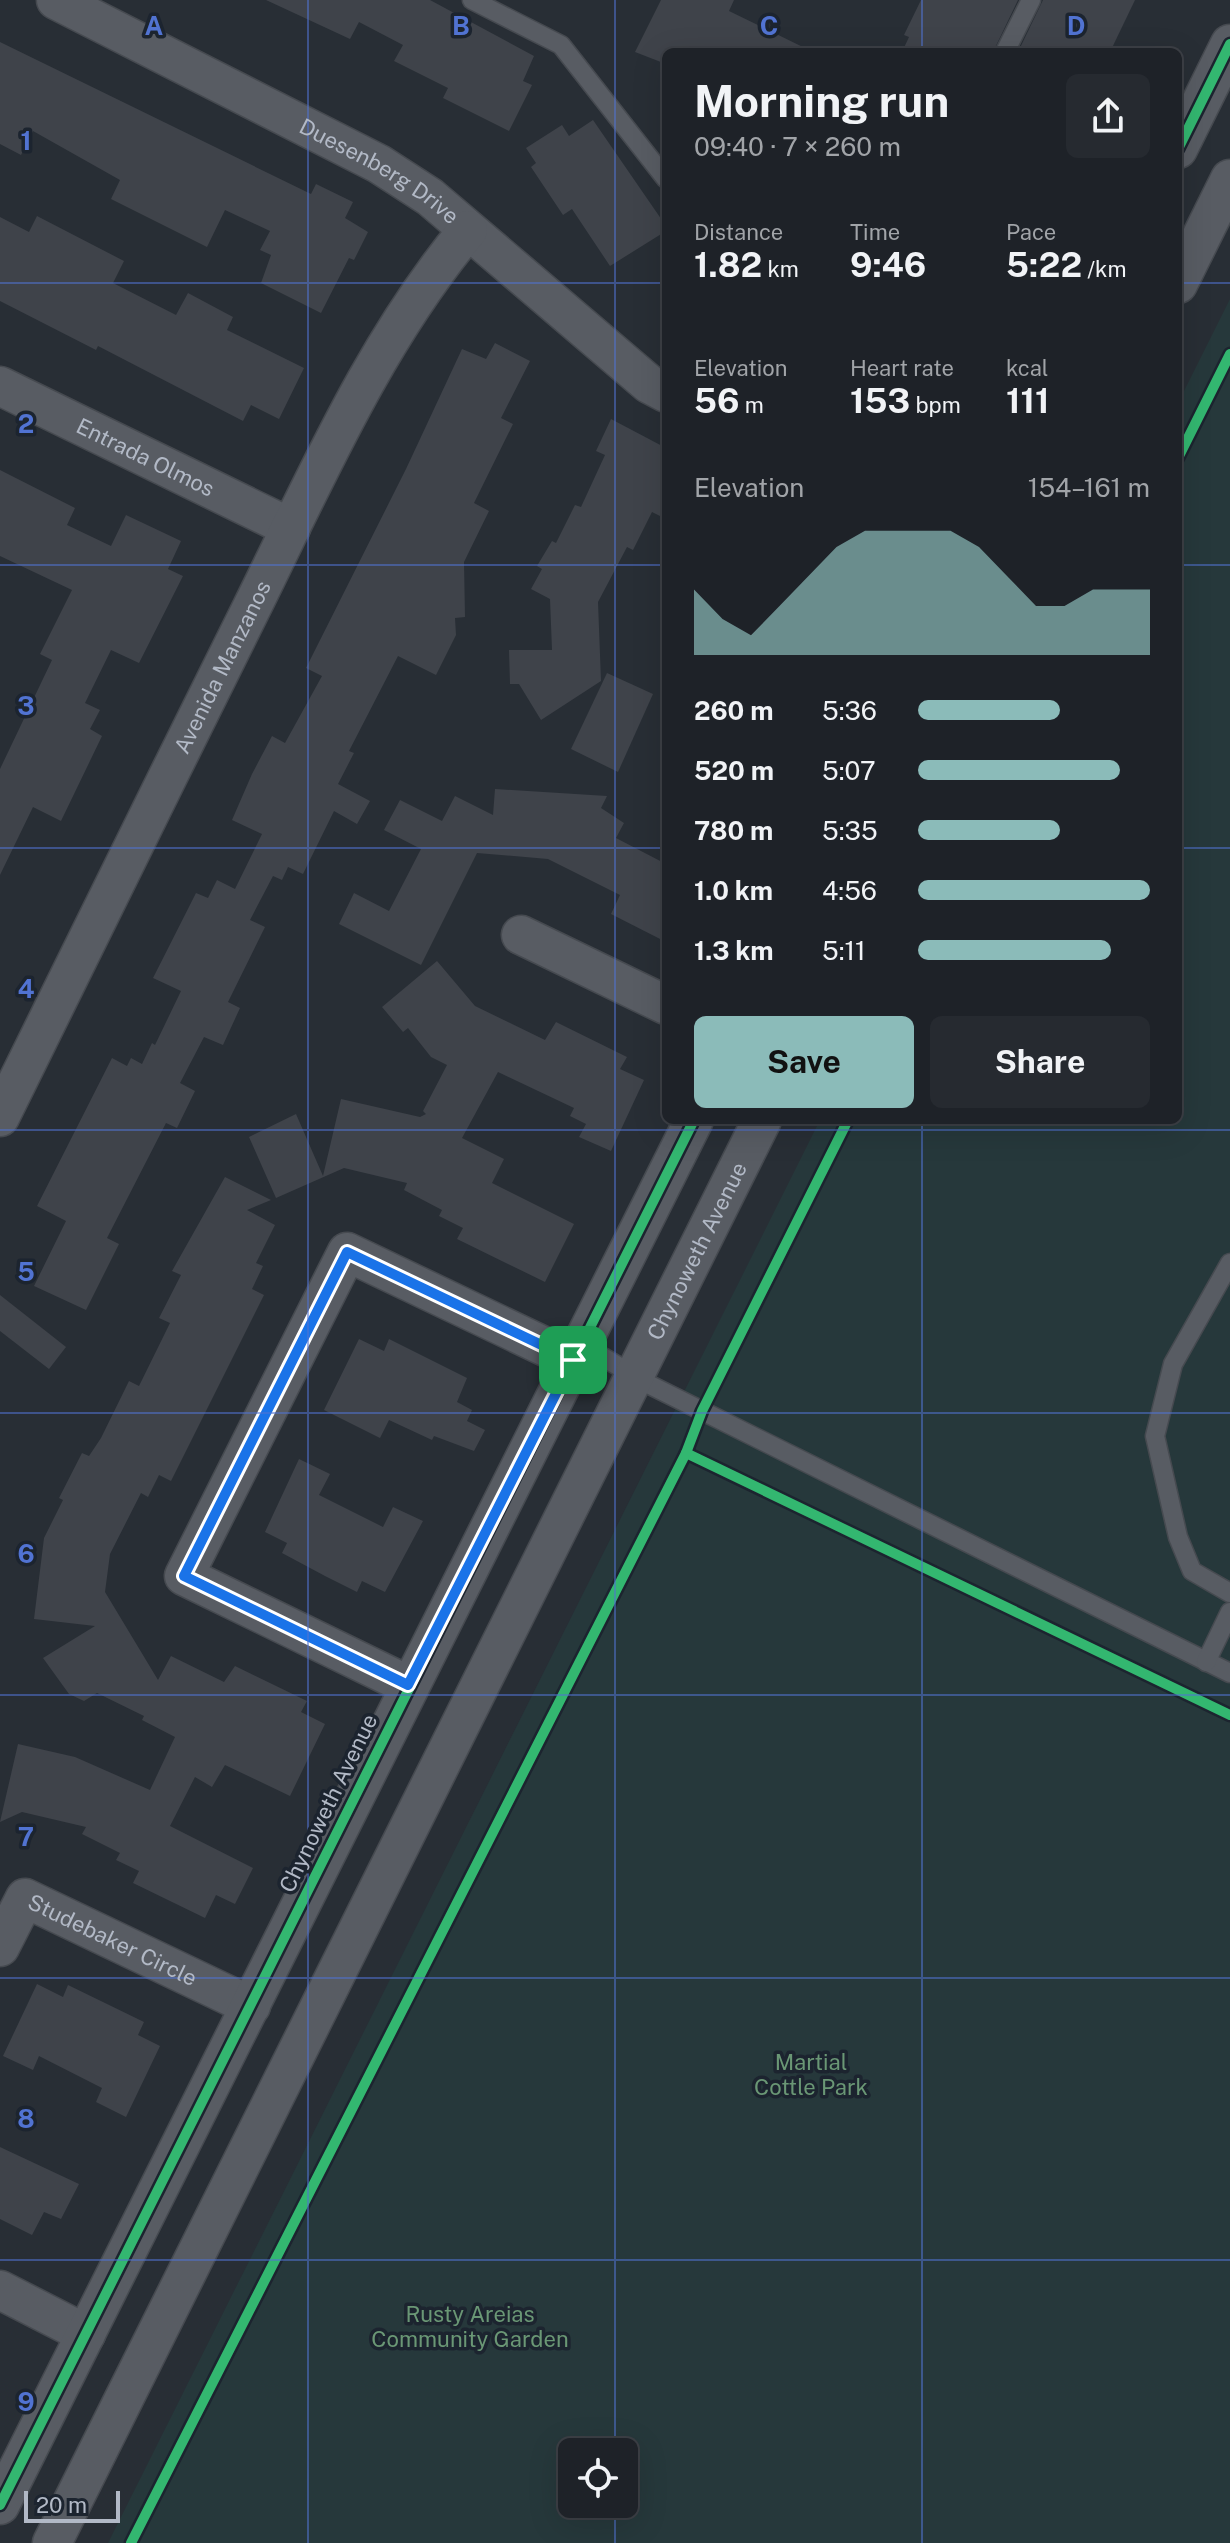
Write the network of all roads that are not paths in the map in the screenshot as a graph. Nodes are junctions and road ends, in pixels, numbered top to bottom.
1 (56, 0) edge
2 (472, 0) edge
3 (1031, 0) edge
4 (1230, 44) edge
5 (1007, 48) edge
6 (1182, 141) edge
7 (662, 174) edge
8 (1230, 179) edge
9 (468, 230) junction
10 (1182, 276) edge
11 (0, 386) edge
12 (662, 391) edge
13 (291, 528) junction
14 (521, 935) dead end
15 (662, 1003) edge
16 (0, 1117) edge
17 (692, 1124) edge
18 (760, 1124) edge
19 (1230, 1263) edge
20 (573, 1360) junction
21 (635, 1374) junction
22 (1230, 1593) edge
23 (1230, 1612) edge
24 (1206, 1662) junction
25 (1230, 1673) edge
26 (408, 1685) junction
27 (0, 1947) edge
28 (251, 2006) junction
29 (0, 2290) edge
30 (86, 2334) junction
31 (0, 2505) edge
32 (52, 2543) edge

1 - 9 street, Duesenberg Drive
2 - 7 lane
3 - 5 lane
4 - 6 street
8 - 10 street
9 - 12 street, Duesenberg Drive
9 - 13 street, Avenida Manzanos
11 - 13 street, Entrada Olmos
13 - 16 street, Avenida Manzanos
14 - 15 street
17 - 20 street, Chynoweth Avenue
18 - 21 street, Chynoweth Avenue
19 - 22 lane
20 - 21 lane
20 - 26 street, Chynoweth Avenue
20 - 26 street
21 - 24 lane
21 - 32 street, Chynoweth Avenue
23 - 24 lane
24 - 25 lane
26 - 28 street, Chynoweth Avenue
27 - 28 street, Studebaker Circle
28 - 30 street, Chynoweth Avenue
29 - 30 street
30 - 31 street, Chynoweth Avenue

